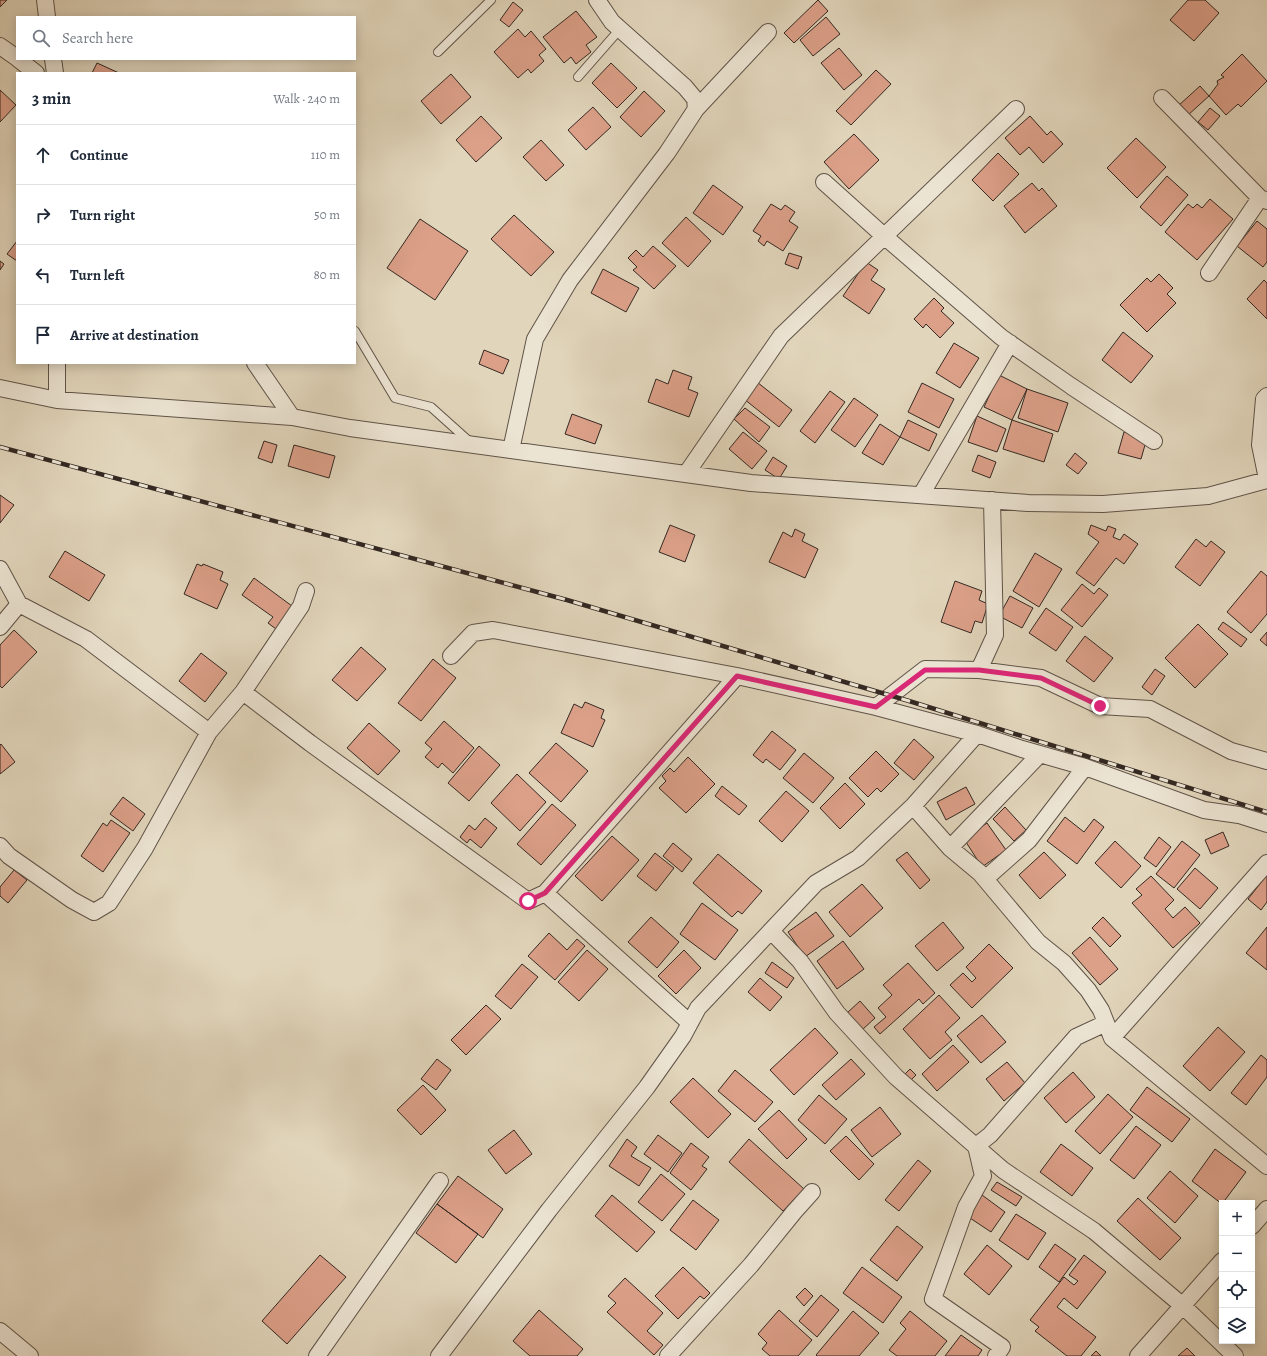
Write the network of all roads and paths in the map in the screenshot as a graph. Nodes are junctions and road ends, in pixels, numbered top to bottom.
1 (45, 0) edge
2 (491, 0) edge
3 (597, 0) edge
4 (47, 16) edge
5 (620, 29) junction
6 (768, 32) dead end
7 (0, 46) edge
8 (438, 52) dead end
9 (16, 58) edge
10 (18, 60) edge
11 (53, 60) edge
12 (35, 72) edge
13 (55, 72) edge
14 (578, 77) dead end
15 (1162, 98) dead end
16 (696, 109) junction
17 (1016, 109) dead end
18 (824, 182) dead end
19 (1264, 200) edge
20 (884, 236) junction
21 (1209, 273) dead end
22 (356, 333) edge
23 (1010, 344) junction
24 (57, 364) edge
25 (256, 364) edge
26 (0, 388) edge
27 (1267, 396) edge
28 (57, 400) junction
29 (292, 417) junction
30 (1154, 441) dead end
31 (474, 445) junction
32 (511, 450) junction
33 (686, 474) junction
34 (1267, 479) edge
35 (921, 495) junction
36 (992, 500) junction
37 (0, 569) edge
38 (306, 591) dead end
39 (19, 604) junction
40 (0, 627) edge
41 (451, 656) dead end
42 (979, 670) junction
43 (737, 676) junction
44 (244, 692) junction
45 (876, 707) junction
46 (209, 732) junction
47 (978, 734) junction
48 (1040, 754) junction
49 (1267, 761) edge
50 (1085, 767) junction
51 (913, 806) junction
52 (1267, 824) edge
53 (950, 848) junction
54 (3, 856) edge
55 (1267, 863) edge
56 (985, 879) junction
57 (545, 893) junction
58 (772, 932) junction
59 (1106, 1022) junction
60 (690, 1023) junction
61 (1112, 1038) junction
62 (976, 1146) junction
63 (1267, 1166) edge
64 (440, 1181) dead end
65 (812, 1192) dead end
66 (1267, 1209) edge
67 (1255, 1223) edge
68 (1219, 1264) edge
69 (1183, 1306) junction
70 (0, 1331) edge
71 (30, 1356) edge
72 (317, 1356) edge
73 (439, 1356) edge
74 (668, 1356) edge
75 (996, 1356) edge
76 (1138, 1356) edge
77 (1235, 1356) edge

1 - 4 street
2 - 8 lane
3 - 5 street
5 - 14 lane
5 - 16 street
6 - 16 street
7 - 9 street
10 - 12 street
11 - 13 street
15 - 19 street
16 - 32 street
17 - 20 street
18 - 20 street
19 - 21 street
20 - 23 street
20 - 33 street
22 - 31 lane
23 - 30 street
23 - 35 street
24 - 28 street
25 - 29 street
26 - 28 street
27 - 34 street
28 - 29 street
29 - 31 street
31 - 32 street
32 - 33 street
33 - 35 street
34 - 36 street
35 - 36 street
36 - 42 street
37 - 39 street
38 - 44 street
39 - 40 street
39 - 46 street
41 - 43 street
42 - 45 street
42 - 49 street
43 - 45 street
43 - 57 street
44 - 46 street
44 - 57 street
45 - 47 street
46 - 54 street
47 - 48 street
47 - 51 street
48 - 50 street
48 - 53 street
50 - 52 street
50 - 56 street
51 - 53 street
51 - 58 street
53 - 56 street
55 - 61 street
56 - 59 street
57 - 60 street
58 - 60 street
58 - 62 street
59 - 61 street
59 - 62 street
60 - 73 street
61 - 63 street
62 - 69 street
62 - 75 street
64 - 72 street
65 - 74 street
66 - 67 street
68 - 69 street
69 - 76 street
69 - 77 street
70 - 71 street

